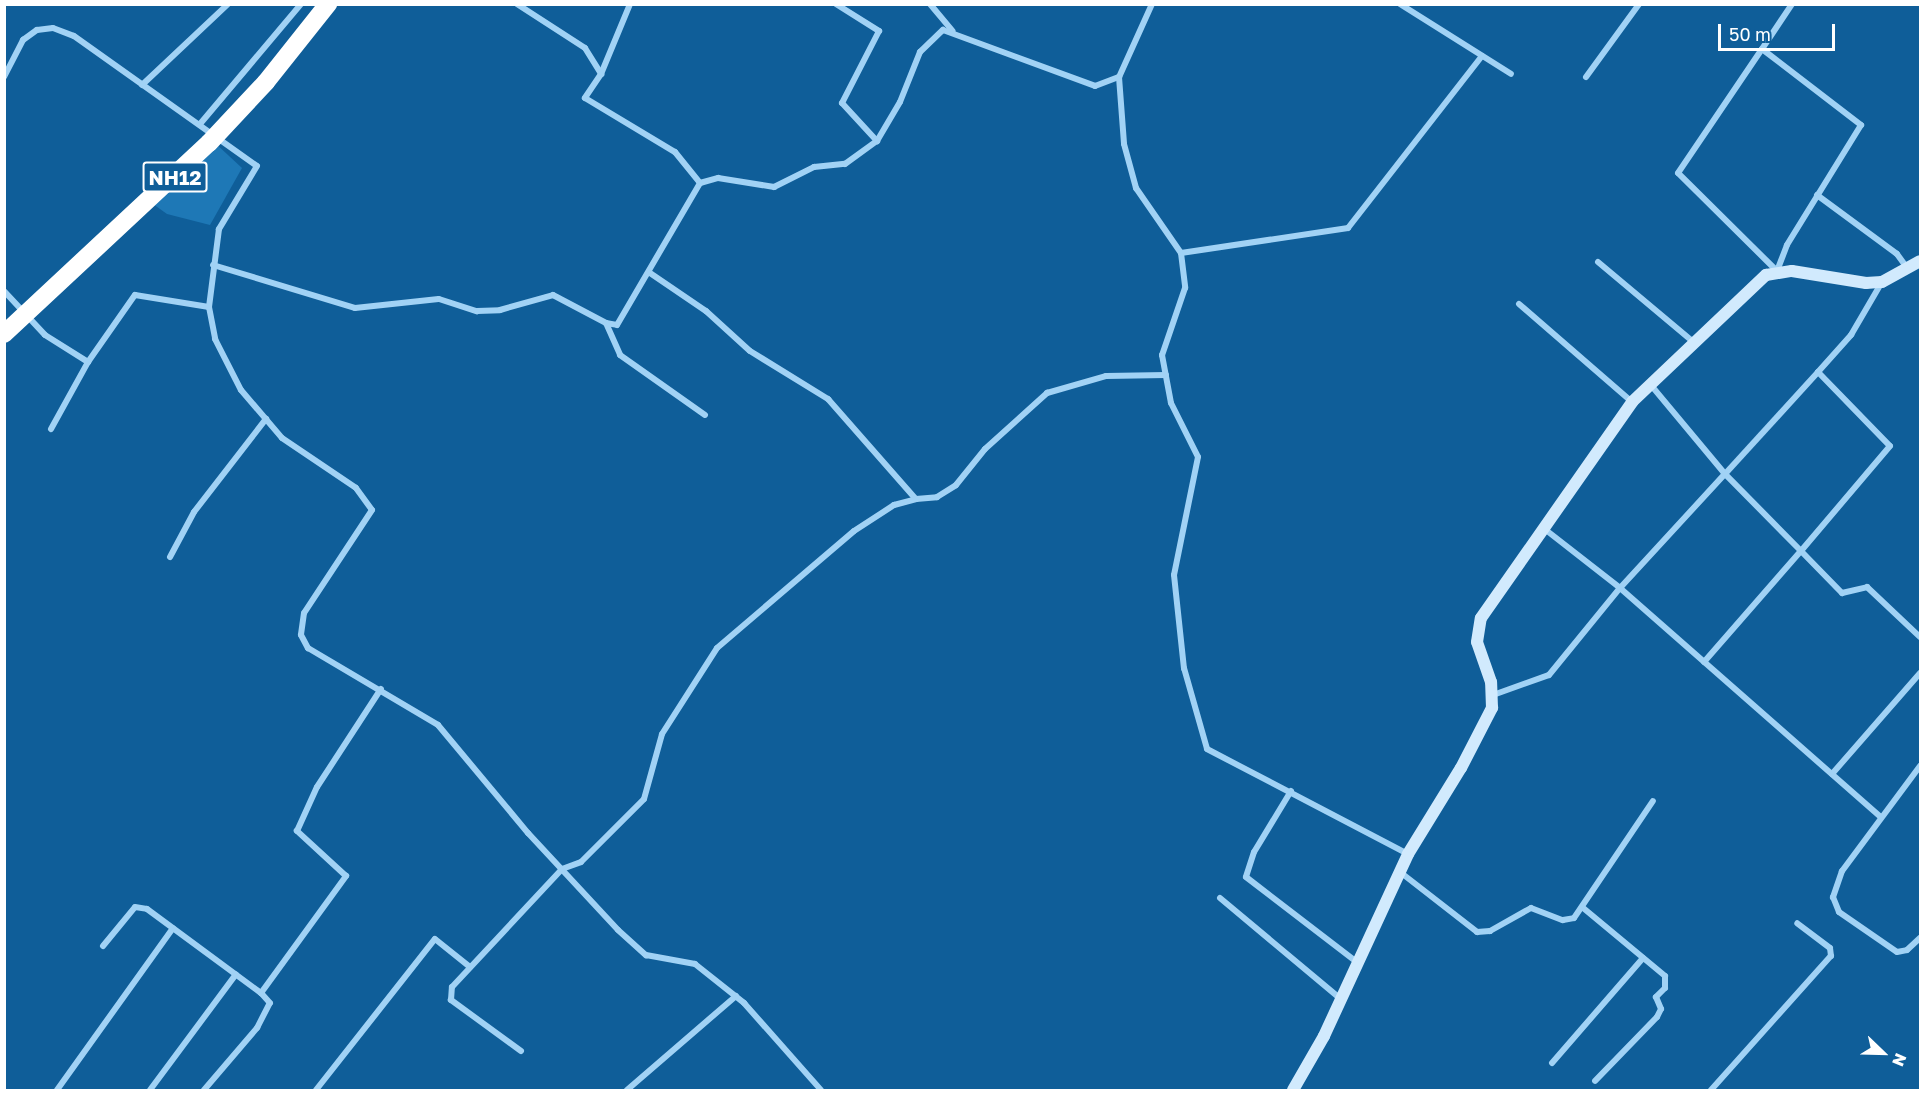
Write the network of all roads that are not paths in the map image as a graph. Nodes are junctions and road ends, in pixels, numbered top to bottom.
1 (228, 4) edge
2 (300, 4) edge
3 (328, 4) edge
4 (517, 4) edge
5 (630, 4) edge
6 (836, 4) edge
7 (930, 4) edge
8 (1152, 4) edge
9 (1400, 4) edge
10 (1639, 4) edge
11 (1792, 4) edge
12 (953, 31) junction
13 (1762, 49) junction
14 (1482, 56) junction
15 (601, 74) junction
16 (1511, 74) dead end
17 (4, 77) edge
18 (1119, 77) junction
19 (1586, 77) dead end
20 (142, 85) junction
21 (200, 124) junction
22 (877, 141) junction
23 (700, 183) junction
24 (1817, 195) junction
25 (1181, 254) junction
26 (1920, 261) edge
27 (1598, 262) dead end
28 (213, 265) junction
29 (1907, 269) junction
30 (1777, 271) junction
31 (650, 273) junction
32 (1882, 282) junction
33 (4, 291) edge
34 (1519, 304) dead end
35 (209, 307) junction
36 (606, 323) junction
37 (4, 334) edge
38 (1692, 341) junction
39 (88, 362) junction
40 (1818, 372) junction
41 (1166, 375) junction
42 (1650, 384) junction
43 (1632, 402) junction
44 (705, 415) dead end
45 (266, 419) junction
46 (51, 429) dead end
47 (1725, 474) junction
48 (916, 499) junction
49 (1542, 527) junction
50 (1801, 551) junction
51 (170, 557) dead end
52 (1620, 588) junction
53 (1920, 637) edge
54 (1704, 662) junction
55 (1920, 673) edge
56 (381, 689) junction
57 (1493, 694) junction
58 (1920, 766) edge
59 (1832, 774) junction
60 (1291, 791) junction
61 (1653, 801) dead end
62 (1881, 817) junction
63 (1408, 854) junction
64 (562, 869) junction
65 (1400, 872) junction
66 (1220, 898) dead end
67 (1582, 907) junction
68 (1797, 923) dead end
69 (172, 928) junction
70 (1920, 938) edge
71 (103, 946) dead end
72 (1643, 958) junction
73 (1358, 963) junction
74 (470, 967) junction
75 (236, 974) junction
76 (261, 993) junction
77 (736, 996) junction
78 (1341, 999) junction
79 (521, 1051) dead end
80 (1552, 1063) dead end
81 (1595, 1081) dead end
82 (57, 1090) edge
83 (150, 1090) edge
84 (204, 1090) edge
85 (316, 1090) edge
86 (627, 1090) edge
87 (822, 1090) edge
88 (1293, 1090) edge
89 (1711, 1090) edge

1 - 20 street
2 - 21 street
3 - 37 highway, NH12, bridge
4 - 15 street
5 - 15 street
6 - 22 street
7 - 12 street
8 - 18 street
9 - 14 street
10 - 19 street
11 - 13 street
12 - 18 street
12 - 22 street
13 - 24 street
13 - 30 street
14 - 16 street
14 - 25 street
15 - 23 street
17 - 20 street
18 - 25 street
20 - 21 street
21 - 28 street
22 - 23 street
23 - 31 street
24 - 29 street
24 - 30 street
25 - 41 street
26 - 29 main road
27 - 38 street
28 - 35 street
28 - 36 street
29 - 32 main road
30 - 32 main road
30 - 38 main road
31 - 36 street
31 - 48 street
32 - 40 street
33 - 39 street
34 - 43 street
35 - 39 street
35 - 45 street
36 - 44 street
38 - 42 main road
39 - 46 street
40 - 47 street
40 - 50 street
41 - 48 street
41 - 60 street
42 - 43 main road
42 - 47 street
43 - 49 main road
45 - 51 street
45 - 56 street
47 - 50 street
47 - 52 street
48 - 64 street
49 - 52 street
49 - 57 main road
50 - 53 street
50 - 54 street
52 - 54 street
52 - 57 street
54 - 59 street
55 - 59 street
56 - 64 street
56 - 76 street
57 - 63 main road
58 - 62 street
59 - 62 street
60 - 63 street
60 - 73 street
61 - 67 street
62 - 70 street
63 - 65 main road
64 - 74 street
64 - 77 street
65 - 67 street
65 - 73 main road
66 - 78 street
67 - 72 street
68 - 89 street
69 - 71 street
69 - 75 street
69 - 82 street
72 - 80 street
72 - 81 street
73 - 78 main road
74 - 79 street
74 - 85 street
75 - 76 street
75 - 83 street
76 - 84 street
77 - 86 street
77 - 87 street
78 - 88 main road

